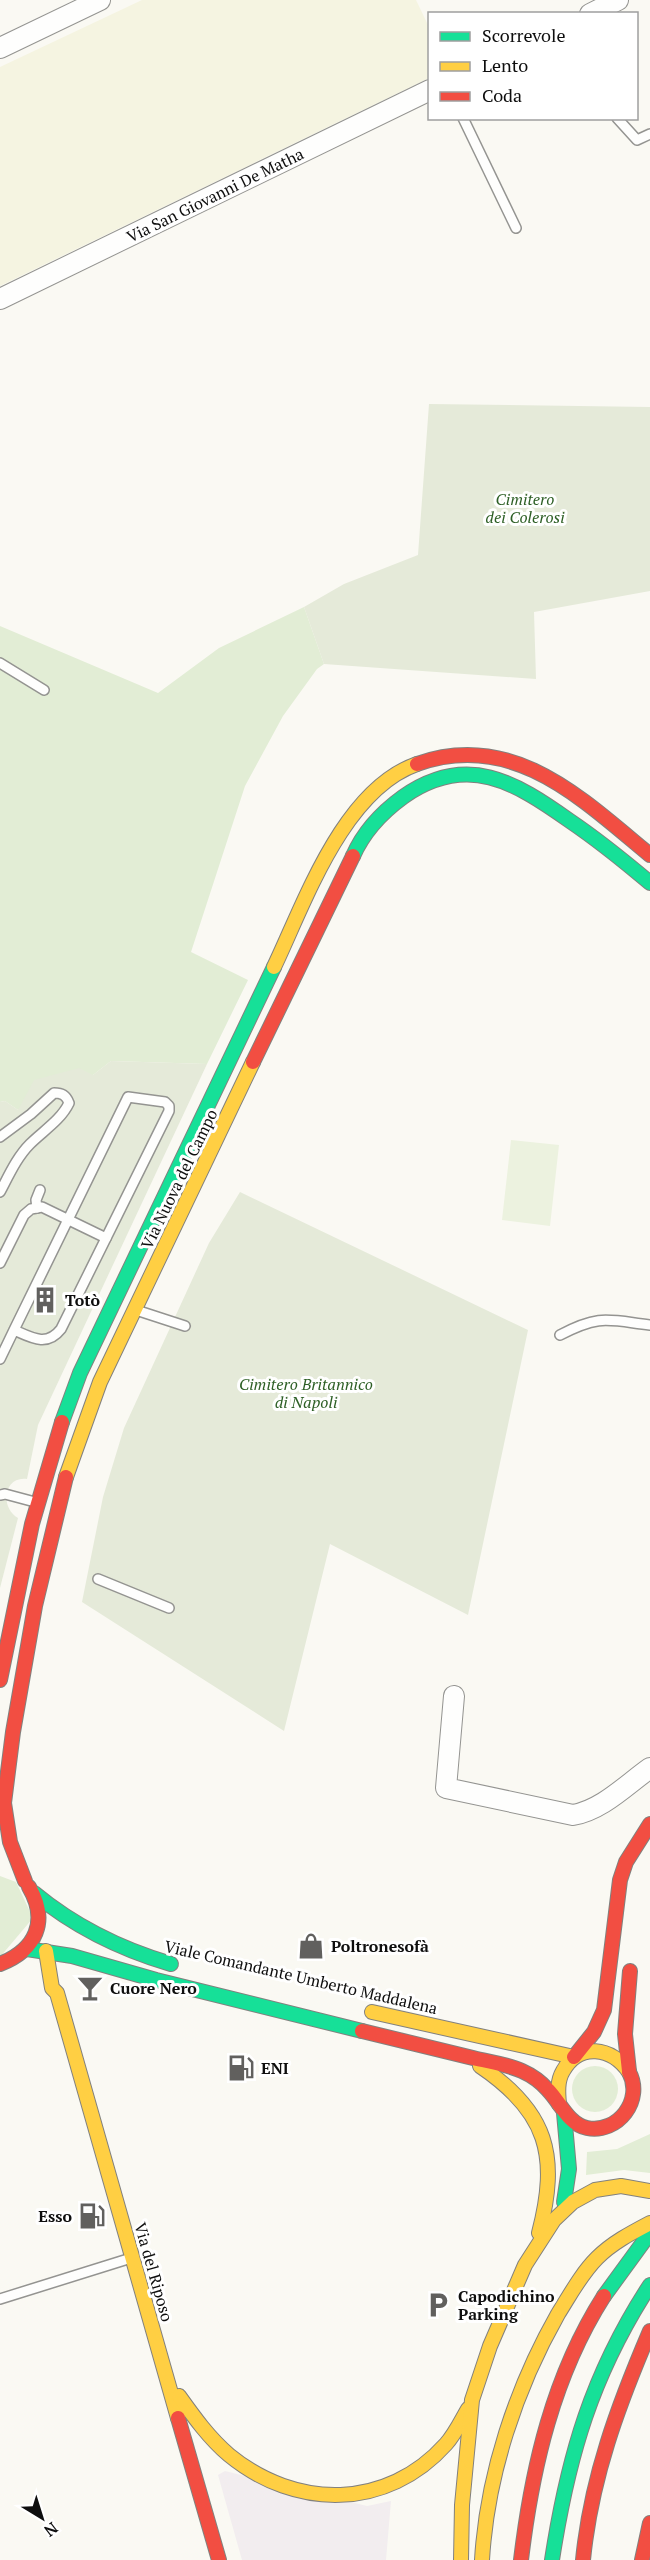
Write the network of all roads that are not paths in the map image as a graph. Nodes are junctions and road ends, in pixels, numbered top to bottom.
1 (100, 0) edge
2 (618, 0) edge
3 (594, 12) edge
4 (0, 48) edge
5 (428, 90) edge
6 (464, 120) edge
7 (619, 120) edge
8 (650, 134) edge
9 (516, 228) dead end
10 (0, 299) edge
11 (0, 663) edge
12 (44, 690) dead end
13 (650, 855) edge
14 (650, 883) edge
15 (0, 1137) edge
16 (40, 1190) dead end
17 (0, 1192) edge
18 (37, 1208) junction
19 (68, 1220) junction
20 (106, 1238) junction
21 (0, 1263) edge
22 (134, 1310) junction
23 (650, 1325) edge
24 (185, 1326) dead end
25 (14, 1330) junction
26 (560, 1335) dead end
27 (0, 1359) edge
28 (0, 1495) edge
29 (37, 1503) junction
30 (98, 1579) dead end
31 (169, 1608) dead end
32 (5, 1623) edge
33 (0, 1680) edge
34 (454, 1696) dead end
35 (9, 1765) junction
36 (650, 1768) edge
37 (21, 1820) dead end
38 (650, 1824) edge
39 (7, 1870) dead end
40 (25, 1881) junction
41 (34, 1893) junction
42 (64, 1898) dead end
43 (98, 1937) junction
44 (27, 1949) junction
45 (46, 1951) junction
46 (632, 1952) dead end
47 (0, 1964) edge
48 (68, 1965) junction
49 (181, 1966) dead end
50 (57, 1993) junction
51 (360, 2010) dead end
52 (462, 2056) junction
53 (574, 2057) junction
54 (629, 2071) junction
55 (650, 2076) edge
56 (647, 2105) dead end
57 (561, 2109) junction
58 (627, 2111) junction
59 (650, 2191) edge
60 (561, 2211) junction
61 (650, 2223) edge
62 (650, 2234) edge
63 (537, 2241) junction
64 (133, 2258) junction
65 (650, 2285) edge
66 (0, 2299) edge
67 (650, 2331) edge
68 (168, 2380) junction
69 (472, 2401) junction
70 (650, 2523) edge
71 (219, 2560) edge
72 (461, 2560) edge
73 (482, 2560) edge
74 (521, 2560) edge
75 (552, 2560) edge
76 (583, 2560) edge
77 (642, 2560) edge

1 - 4 street
2 - 3 street
5 - 10 street, Via San Giovanni De Matha
6 - 9 lane
7 - 8 lane
11 - 12 lane
13 - 29 main road, Via Nuova del Campo
14 - 22 main road, Via Nuova del Campo
15 - 17 lane
16 - 18 lane
18 - 19 lane
18 - 21 lane
19 - 20 lane
19 - 20 lane
19 - 25 lane
20 - 25 lane
22 - 24 lane
22 - 35 main road, Via Nuova del Campo
23 - 26 lane
25 - 27 lane
28 - 29 lane
29 - 32 main road, Via Nuova del Campo
30 - 31 lane
32 - 33 main road, Via Nuova del Campo
34 - 36 street
35 - 37 main road
35 - 40 main road, Via Nuova del Campo
38 - 53 main road
39 - 40 main road
40 - 41 main road
41 - 43 main road, Viale Comandante Umberto Maddalena
41 - 44 main road
42 - 43 main road
43 - 49 main road, Viale Comandante Umberto Maddalena
44 - 45 main road
44 - 47 main road
45 - 48 main road
45 - 50 main road, Via del Riposo
46 - 54 main road
48 - 50 main road
48 - 52 main road
50 - 64 main road, Via del Riposo
51 - 53 main road, Viale Comandante Umberto Maddalena
52 - 57 main road
52 - 63 main road
53 - 54 main road, Viale Comandante Umberto Maddalena
53 - 57 main road
54 - 55 main road, Viale Comandante Umberto Maddalena
54 - 58 main road
56 - 58 main road
57 - 58 main road
57 - 60 main road
59 - 60 main road
60 - 63 main road
61 - 73 main road
62 - 74 main road
63 - 69 main road
64 - 66 lane
64 - 68 main road, Via del Riposo
65 - 75 main road
67 - 76 main road
68 - 69 main road
68 - 71 main road, Via del Riposo
69 - 72 main road
70 - 77 main road

